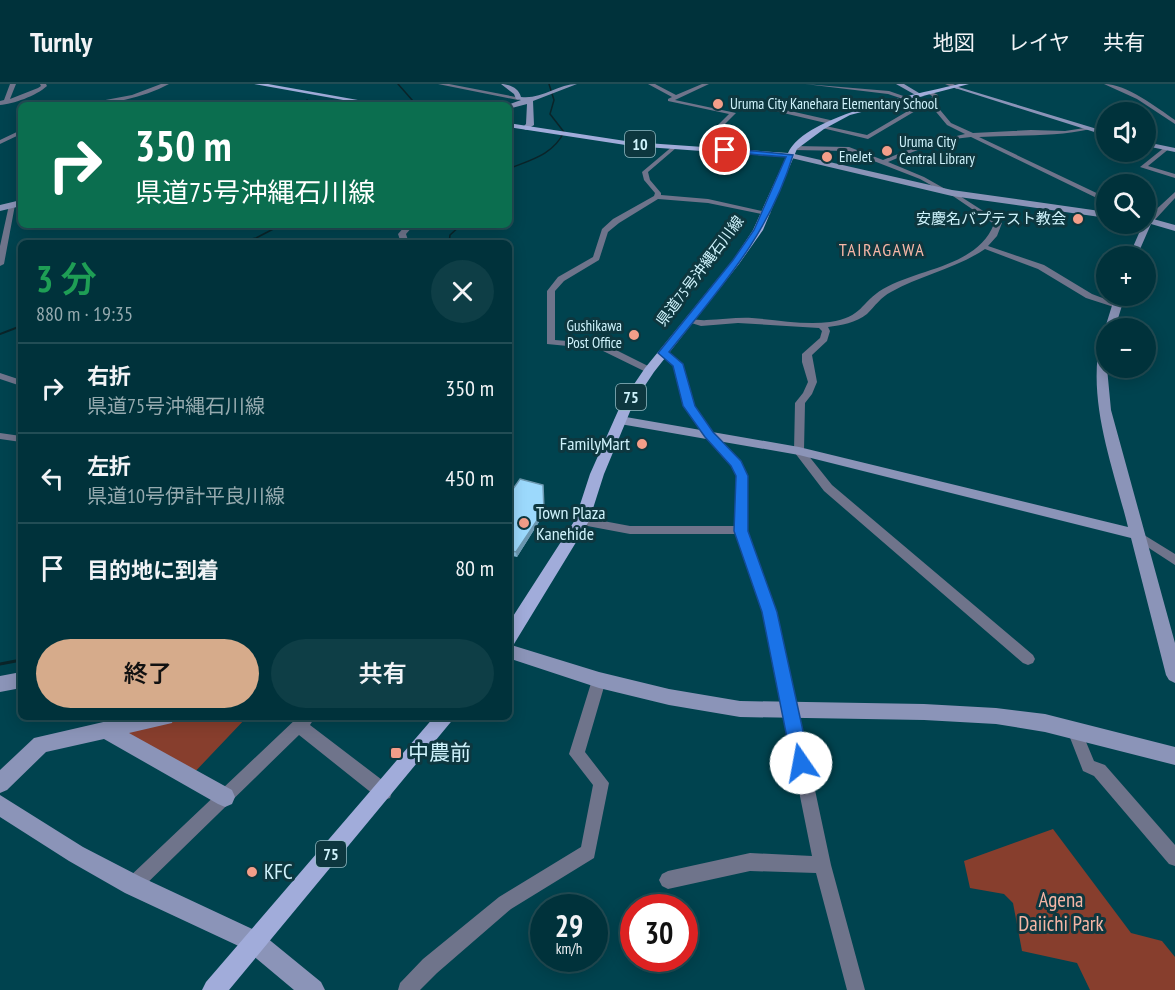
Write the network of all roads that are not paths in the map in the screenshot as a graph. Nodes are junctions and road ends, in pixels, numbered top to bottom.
1 (14, 84) edge
2 (43, 84) edge
3 (166, 84) edge
4 (257, 84) edge
5 (441, 84) edge
6 (504, 84) edge
7 (574, 84) edge
8 (651, 84) edge
9 (706, 84) edge
10 (808, 84) edge
11 (899, 84) edge
12 (948, 84) edge
13 (966, 84) edge
14 (1107, 84) edge
15 (957, 87) junction
16 (932, 94) junction
17 (921, 96) junction
18 (675, 97) junction
19 (909, 99) junction
20 (524, 100) junction
21 (114, 102) edge
22 (365, 102) edge
23 (5, 105) edge
24 (512, 105) edge
25 (933, 105) junction
26 (0, 110) edge
27 (777, 110) dead end
28 (830, 122) junction
29 (1175, 122) edge
30 (512, 126) edge
31 (821, 127) junction
32 (526, 128) junction
33 (1089, 128) junction
34 (1096, 130) edge
35 (18, 133) edge
36 (847, 133) junction
37 (969, 135) junction
38 (0, 142) edge
39 (1156, 146) edge
40 (674, 147) junction
41 (708, 149) junction
42 (849, 149) junction
43 (1171, 149) edge
44 (792, 152) junction
45 (881, 163) junction
46 (1175, 176) edge
47 (949, 192) junction
48 (1175, 194) edge
49 (1096, 196) edge
50 (657, 197) junction
51 (17, 204) edge
52 (0, 208) edge
53 (1156, 212) edge
54 (767, 213) junction
55 (1096, 213) edge
56 (1156, 223) edge
57 (1175, 228) edge
58 (985, 247) junction
59 (0, 264) edge
60 (1096, 297) edge
61 (689, 321) junction
62 (822, 326) junction
63 (663, 353) junction
64 (649, 370) junction
65 (0, 376) edge
66 (1101, 378) edge
67 (18, 382) edge
68 (620, 420) junction
69 (709, 435) junction
70 (0, 436) edge
71 (18, 438) edge
72 (799, 451) junction
73 (582, 521) junction
74 (741, 531) junction
75 (1136, 534) junction
76 (1175, 560) edge
77 (512, 633) edge
78 (512, 652) edge
79 (1028, 659) dead end
80 (1175, 675) edge
81 (599, 680) junction
82 (18, 681) edge
83 (0, 684) edge
84 (790, 711) junction
85 (151, 720) edge
86 (444, 720) edge
87 (304, 722) edge
88 (105, 730) junction
89 (1074, 730) junction
90 (1175, 756) edge
91 (0, 783) edge
92 (384, 792) junction
93 (225, 797) junction
94 (0, 805) edge
95 (1175, 858) edge
96 (822, 865) junction
97 (668, 880) dead end
98 (133, 885) junction
99 (253, 941) junction
100 (214, 990) edge
101 (313, 990) edge
102 (407, 990) edge
103 (856, 990) edge

1 - 23 street
2 - 23 street
3 - 21 street
4 - 22 main road
5 - 20 street
6 - 20 street
7 - 20 street
8 - 18 street
9 - 18 street
10 - 19 street
11 - 17 street
12 - 15 street
13 - 15 main road
14 - 29 street
15 - 16 main road
15 - 33 street
16 - 17 main road
16 - 25 street
17 - 19 main road
18 - 41 street
19 - 28 main road
20 - 24 street
20 - 32 street
23 - 26 street
25 - 36 street
25 - 37 street
27 - 28 street
28 - 31 main road
30 - 32 main road, 10
31 - 36 street
31 - 44 main road
32 - 40 main road, 10
33 - 34 street
33 - 37 street
35 - 38 street
36 - 42 street
37 - 45 street
37 - 49 street
39 - 43 street
40 - 41 main road, 10
40 - 50 street
41 - 44 main road, 10
42 - 44 street
42 - 45 street
43 - 46 street
44 - 47 street
44 - 54 main road, 県道75号沖縄石川線 / 75
45 - 47 street
47 - 55 street
47 - 58 street
48 - 53 street
50 - 54 street
50 - 64 street
51 - 52 street
51 - 59 street
54 - 61 main road, 県道75号沖縄石川線 / 75
56 - 57 street
58 - 60 street
58 - 62 street
61 - 62 street
61 - 63 main road, 県道75号沖縄石川線 / 75
62 - 72 street
63 - 64 main road, 県道75号沖縄石川線 / 75
63 - 69 street
64 - 68 main road, 県道75号沖縄石川線 / 75
65 - 67 street
66 - 75 street
68 - 69 street
68 - 73 main road, 県道75号沖縄石川線 / 75
69 - 72 street
69 - 74 street
70 - 71 street
72 - 75 street
72 - 79 street
73 - 74 street
73 - 77 main road, 県道75号沖縄石川線 / 75
74 - 84 street
75 - 76 street
75 - 80 street
78 - 81 street
81 - 84 street
81 - 102 street
82 - 83 street
84 - 89 street
84 - 96 street
85 - 88 street
86 - 92 main road, 75
87 - 92 street
87 - 93 street
88 - 91 street
88 - 93 street
89 - 90 street
89 - 95 street
92 - 99 main road, 75
93 - 98 street
94 - 98 street
96 - 97 street
96 - 103 street
98 - 99 street
99 - 100 main road, 75
99 - 101 street

